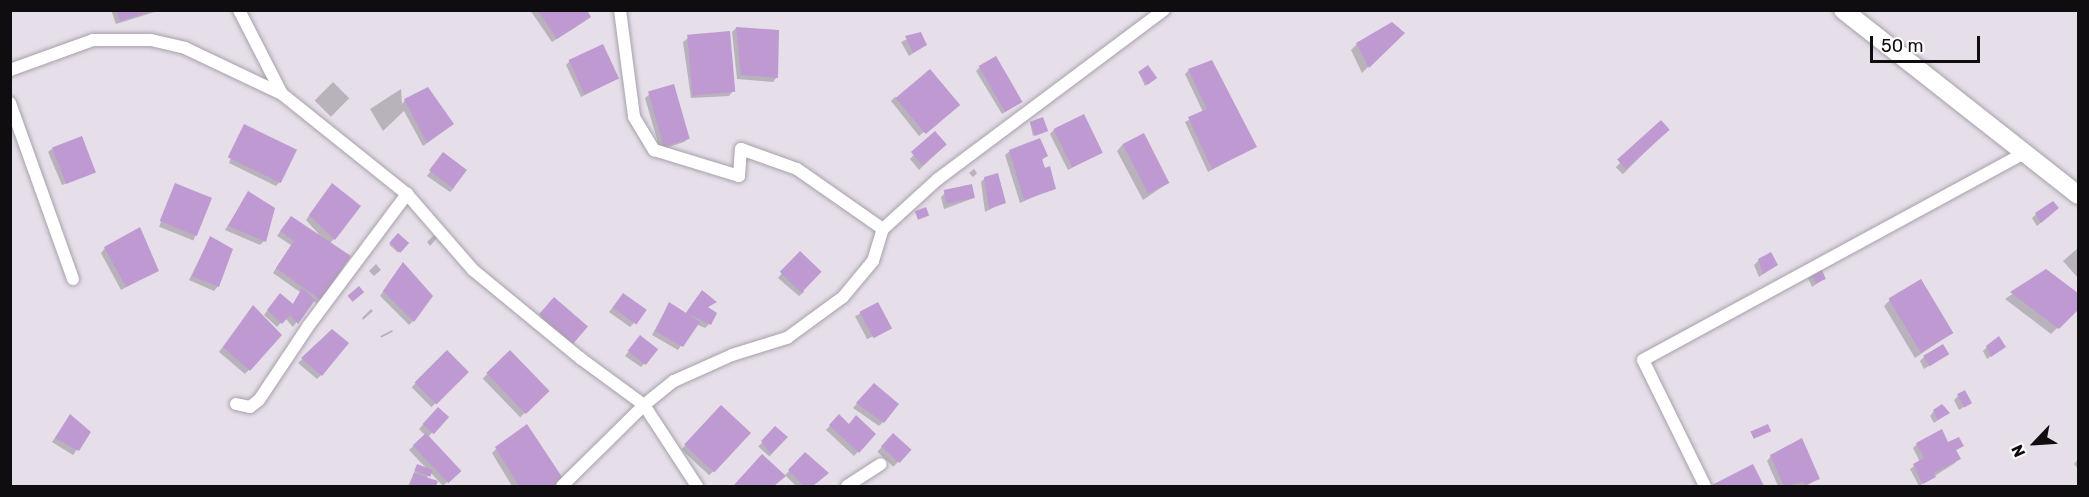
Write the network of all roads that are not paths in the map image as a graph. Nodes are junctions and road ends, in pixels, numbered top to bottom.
1 (239, 10) edge
2 (620, 10) edge
3 (1164, 10) edge
4 (1843, 10) edge
5 (10, 70) edge
6 (282, 94) junction
7 (10, 102) edge
8 (2022, 154) junction
9 (407, 194) junction
10 (2079, 195) edge
11 (884, 229) junction
12 (73, 279) dead end
13 (236, 404) dead end
14 (644, 405) junction
15 (881, 464) dead end
16 (562, 486) edge
17 (697, 486) edge
18 (847, 486) edge
19 (1705, 486) edge

1 - 6 street
2 - 11 street
3 - 11 street
4 - 8 main road
5 - 6 street
6 - 9 street
7 - 12 street
8 - 10 main road
8 - 19 street
9 - 13 street
9 - 14 street
11 - 14 street
14 - 16 street
14 - 17 street
15 - 18 street

